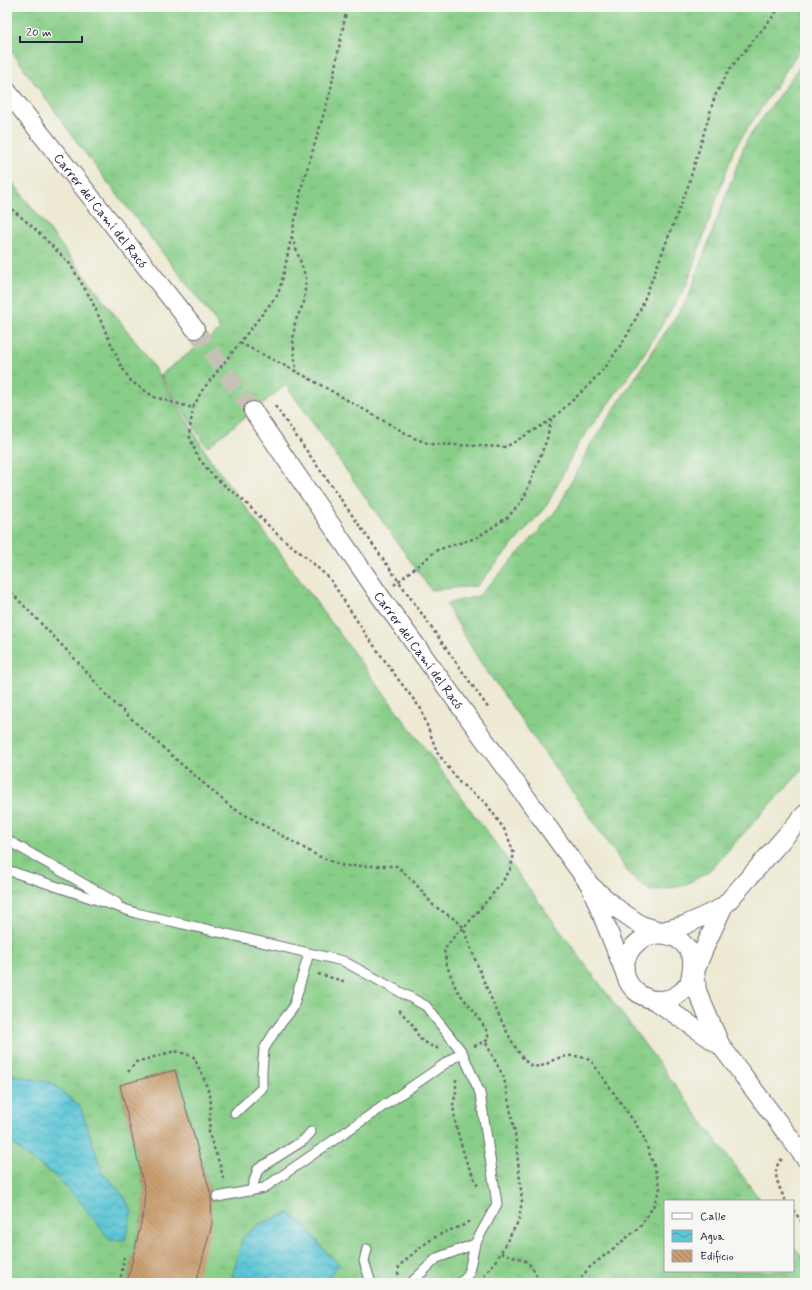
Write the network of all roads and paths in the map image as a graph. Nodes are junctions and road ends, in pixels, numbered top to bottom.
1 (347, 7) edge
2 (779, 7) edge
3 (7, 91) edge
4 (7, 205) edge
5 (292, 237) junction
6 (195, 330) tunnel mouth
7 (240, 343) junction
8 (296, 371) junction
9 (272, 402) dead end
10 (193, 408) junction
11 (253, 411) tunnel mouth
12 (551, 420) junction
13 (399, 580) junction
14 (7, 588) edge
15 (380, 596) junction
16 (491, 712) dead end
17 (805, 814) edge
18 (7, 840) edge
19 (7, 870) edge
20 (590, 885) junction
21 (723, 907) junction
22 (136, 913) junction
23 (464, 928) junction
24 (662, 933) junction
25 (309, 953) junction
26 (304, 970) junction
27 (692, 970) junction
28 (626, 974) junction
29 (349, 983) dead end
30 (656, 1000) junction
31 (396, 1007) dead end
32 (721, 1046) junction
33 (462, 1052) junction
34 (450, 1060) junction
35 (128, 1072) dead end
36 (235, 1113) dead end
37 (311, 1132) dead end
38 (801, 1152) edge
39 (251, 1191) junction
40 (479, 1192) dead end
41 (217, 1198) joint
42 (785, 1200) edge
43 (794, 1211) edge
44 (472, 1218) dead end
45 (805, 1226) edge
46 (475, 1244) junction
47 (367, 1249) dead end
48 (501, 1253) dead end
49 (124, 1257) dead end
50 (397, 1281) dead end
51 (120, 1283) edge
52 (371, 1283) edge
53 (411, 1283) edge
54 (460, 1283) edge
55 (540, 1283) edge
56 (578, 1283) edge

1 - 5 path
2 - 12 path
3 - 6 street, Carrer del Camí del Racó
4 - 10 path
5 - 7 path
5 - 8 path
7 - 8 path
7 - 10 path
8 - 12 path
9 - 13 path
10 - 23 path
11 - 15 street, Carrer del Camí del Racó
12 - 13 path
13 - 15 path
13 - 16 path
14 - 23 path
15 - 20 street, Carrer del Camí del Racó
17 - 21 street
18 - 22 lane
19 - 22 lane
20 - 24 street, Carrer del Camí del Racó
20 - 28 street, Carrer del Camí del Racó
21 - 24 street
21 - 27 street
22 - 25 lane
23 - 33 path
23 - 56 path
24 - 27 street
24 - 28 street
25 - 26 lane
25 - 33 lane
26 - 29 path
26 - 36 lane
27 - 30 street
27 - 32 street
28 - 30 street
30 - 32 street
31 - 34 path
32 - 38 street
33 - 34 lane
33 - 46 lane
34 - 39 lane
34 - 40 path
35 - 41 path
37 - 39 lane
38 - 42 path
39 - 41 lane
43 - 45 path
44 - 50 path
46 - 53 lane
46 - 54 lane
47 - 52 lane
48 - 55 path
49 - 51 path

